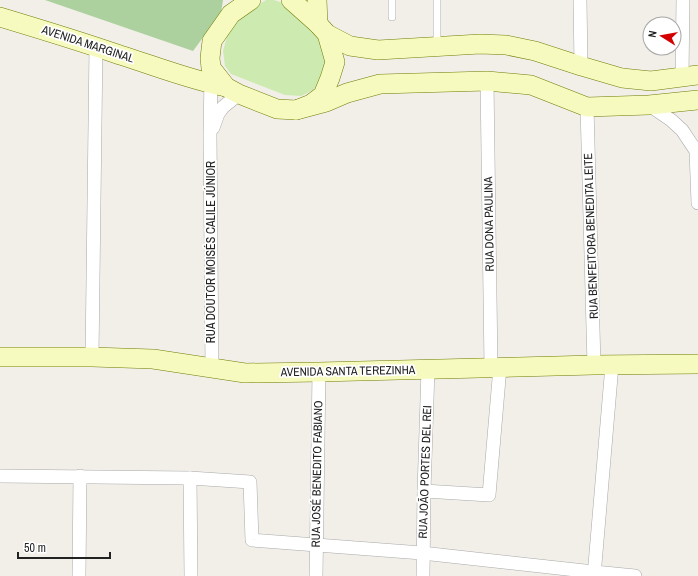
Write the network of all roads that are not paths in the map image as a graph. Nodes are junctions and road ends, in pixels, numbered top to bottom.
1 (251, 0) edge
2 (291, 0) edge
3 (317, 0) edge
4 (392, 0) edge
5 (437, 0) edge
6 (580, 0) edge
7 (683, 0) edge
8 (232, 7) edge
9 (0, 17) edge
10 (392, 17) dead end
11 (322, 29) junction
12 (96, 46) junction
13 (437, 47) junction
14 (581, 66) junction
15 (690, 76) edge
16 (219, 78) junction
17 (487, 81) junction
18 (698, 100) edge
19 (649, 105) junction
20 (587, 107) junction
21 (296, 110) junction
22 (210, 135) junction
23 (697, 150) edge
24 (698, 203) edge
25 (92, 356) junction
26 (0, 357) edge
27 (698, 364) edge
28 (603, 365) junction
29 (495, 367) junction
30 (212, 368) junction
31 (428, 369) junction
32 (319, 372) junction
33 (0, 476) edge
34 (80, 476) junction
35 (190, 478) junction
36 (424, 491) junction
37 (316, 544) junction
38 (422, 552) junction
39 (594, 574) edge
40 (79, 576) edge
41 (191, 576) edge
42 (316, 576) edge
43 (423, 576) edge
44 (635, 576) edge

1 - 8 street
2 - 11 street
3 - 11 street
4 - 10 lane
5 - 13 lane
6 - 14 street
7 - 15 street
8 - 16 street
9 - 12 street, AVENIDA MARGINAL
11 - 13 street
11 - 21 street
12 - 16 street, AVENIDA MARGINAL
12 - 25 street
13 - 14 street
14 - 15 street
16 - 21 street
16 - 22 street, RUA DOUTOR MOISÉS CALILE JÚNIOR
16 - 22 street, RUA DOUTOR MOISÉS CALILE JÚNIOR
17 - 20 street
17 - 21 street
17 - 29 street, RUA DONA PAULINA
18 - 19 street
19 - 20 street
19 - 23 street
20 - 28 street, RUA BENFEITORA BENEDITA LEITE
22 - 30 street, RUA DOUTOR MOISÉS CALILE JÚNIOR
23 - 24 street
25 - 26 street, AVENIDA SANTA TEREZINHA
25 - 30 street, AVENIDA SANTA TEREZINHA
27 - 28 street, AVENIDA SANTA TEREZINHA
28 - 29 street, AVENIDA SANTA TEREZINHA
28 - 39 street, RUA BENFEITORA BENEDITA LEITE
29 - 31 street, AVENIDA SANTA TEREZINHA
29 - 36 street, RUA DONA PAULINA
30 - 32 street, AVENIDA SANTA TEREZINHA
31 - 32 street, AVENIDA SANTA TEREZINHA
31 - 36 street, RUA JOÃO PORTES DEL REI
32 - 37 street, RUA JOSÉ BENEDITO FABIANO
33 - 34 street
34 - 35 street
34 - 40 street
35 - 37 street
35 - 41 street
36 - 38 street, RUA JOÃO PORTES DEL REI
37 - 38 street
37 - 42 street, RUA JOSÉ BENEDITO FABIANO
38 - 39 street
38 - 43 street, RUA JOÃO PORTES DEL REI
39 - 44 street

